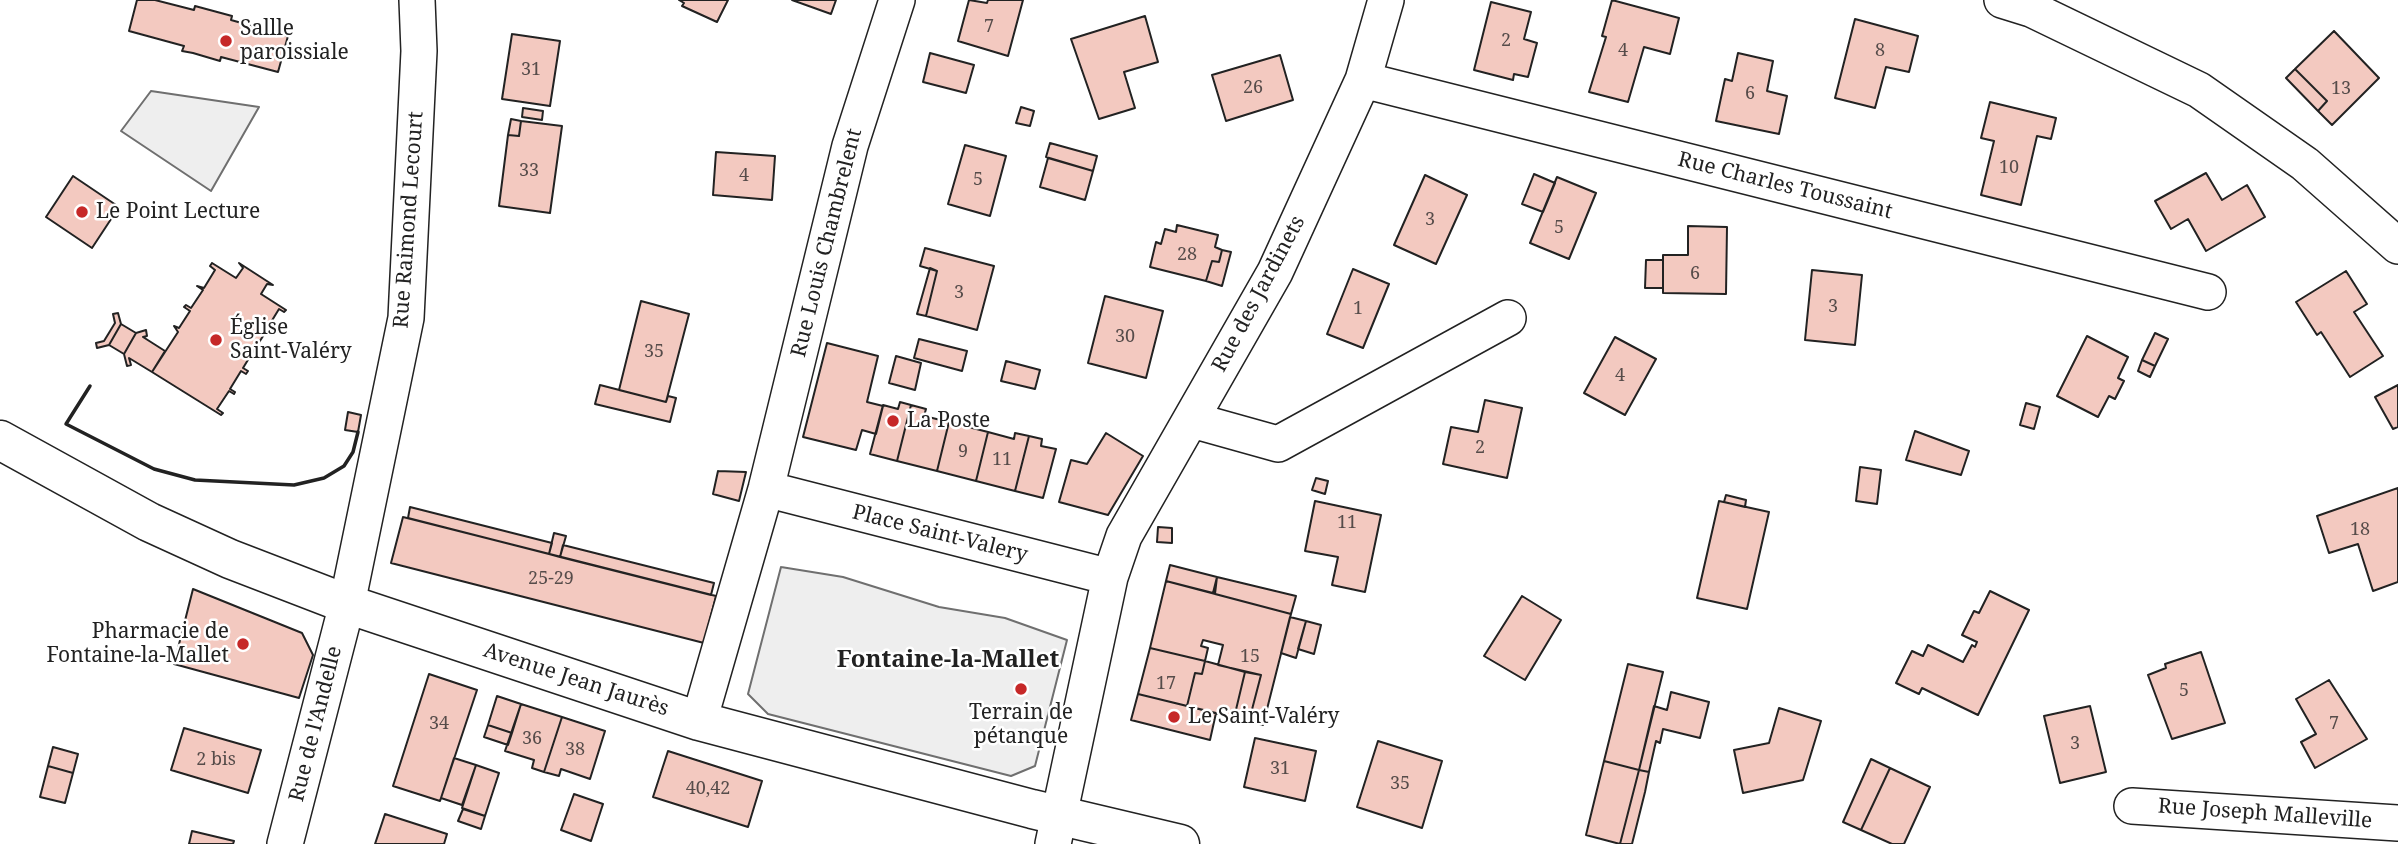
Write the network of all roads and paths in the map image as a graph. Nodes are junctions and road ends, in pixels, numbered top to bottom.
1 (417, 0) edge
2 (897, 0) edge
3 (1386, 0) edge
4 (2002, 0) edge
5 (1363, 80) junction
6 (2398, 246) edge
7 (2208, 292) dead end
8 (1508, 318) dead end
9 (1192, 420) junction
10 (0, 440) edge
11 (766, 489) junction
12 (1110, 577) junction
13 (347, 604) junction
14 (699, 721) junction
15 (2132, 806) dead end
16 (2398, 823) edge
17 (1056, 830) edge
18 (285, 844) edge
19 (1181, 844) edge

1 - 13 street, Rue Raimond Lecourt
2 - 11 street, Rue Louis Chambrelent
3 - 5 street, Rue des Jardinets
4 - 6 street
5 - 7 street, Rue Charles Toussaint
5 - 9 street, Rue des Jardinets
8 - 9 street
9 - 12 street, Rue des Jardinets
10 - 13 street, Avenue Jean Jaurès
11 - 12 street, Place Saint-Valery
11 - 14 street
12 - 17 street
13 - 14 street, Avenue Jean Jaurès
13 - 18 street, Rue de l'Andelle
14 - 17 street, Avenue Jean Jaurès
15 - 16 street, Rue Joseph Malleville
17 - 19 street, Avenue Jean Jaurès

